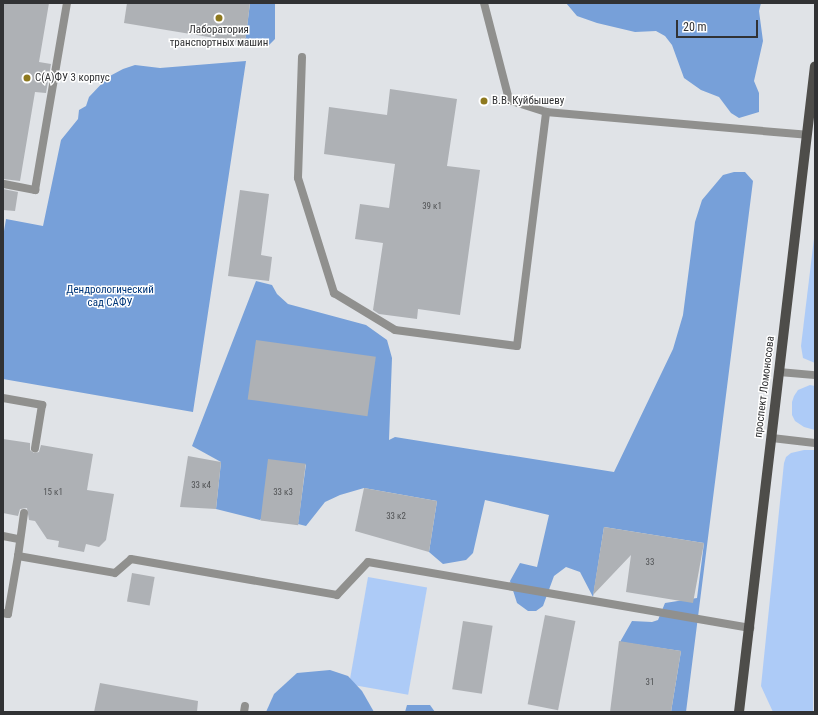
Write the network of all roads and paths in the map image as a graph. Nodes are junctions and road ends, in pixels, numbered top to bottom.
1 (67, 3) edge
2 (484, 3) edge
3 (302, 57) dead end
4 (815, 66) edge
5 (814, 90) edge
6 (546, 112) junction
7 (807, 135) junction
8 (4, 184) dead end
9 (779, 372) junction
10 (815, 375) edge
11 (3, 398) edge
12 (772, 438) junction
13 (815, 443) edge
14 (35, 448) dead end
15 (24, 513) dead end
16 (3, 536) edge
17 (19, 539) junction
18 (18, 556) junction
19 (3, 613) edge
20 (750, 628) junction
21 (739, 712) edge

1 - 8 lane
2 - 6 lane
3 - 6 lane
4 - 5 main road, проспект Ломоносова
5 - 7 main road, проспект Ломоносова
6 - 7 lane
7 - 9 main road, проспект Ломоносова
9 - 10 lane
9 - 12 main road, проспект Ломоносова
11 - 14 lane
12 - 13 lane
12 - 20 main road, проспект Ломоносова
15 - 17 lane
16 - 17 lane
17 - 18 lane
18 - 19 lane
18 - 20 lane
20 - 21 main road, проспект Ломоносова

